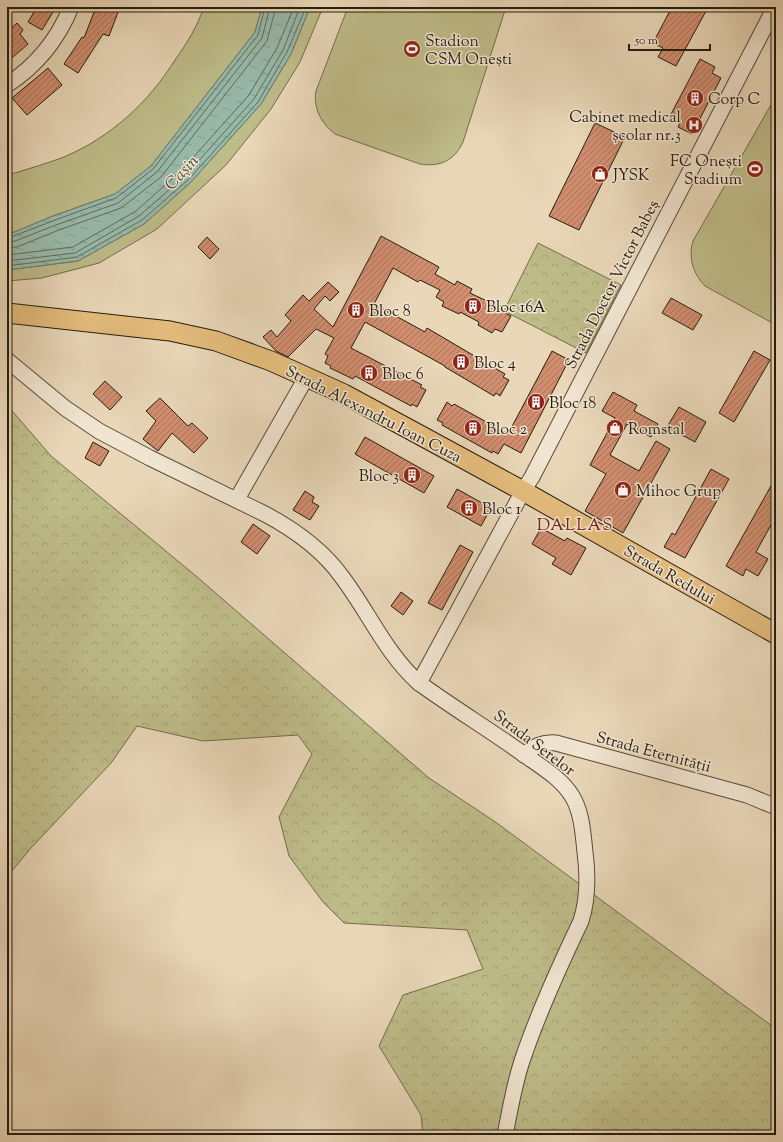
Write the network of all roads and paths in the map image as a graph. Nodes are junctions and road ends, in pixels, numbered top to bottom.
1 (71, 7) edge
2 (775, 7) edge
3 (7, 85) edge
4 (7, 313) edge
5 (7, 360) edge
6 (307, 376) junction
7 (523, 491) junction
8 (237, 499) junction
9 (776, 634) edge
10 (419, 683) junction
11 (524, 755) junction
12 (776, 807) edge
13 (505, 1135) edge

1 - 3 street
2 - 7 street, Strada Doctor Victor Babeș
4 - 6 main road, Strada Alexandru Ioan Cuza
5 - 8 street, Strada Serelor
6 - 7 main road, Strada Alexandru Ioan Cuza
6 - 8 street
7 - 9 main road, Strada Redului
7 - 10 street
8 - 10 street, Strada Serelor
10 - 11 street, Strada Serelor
11 - 12 street, Strada Eternității
11 - 13 street, Strada Serelor

